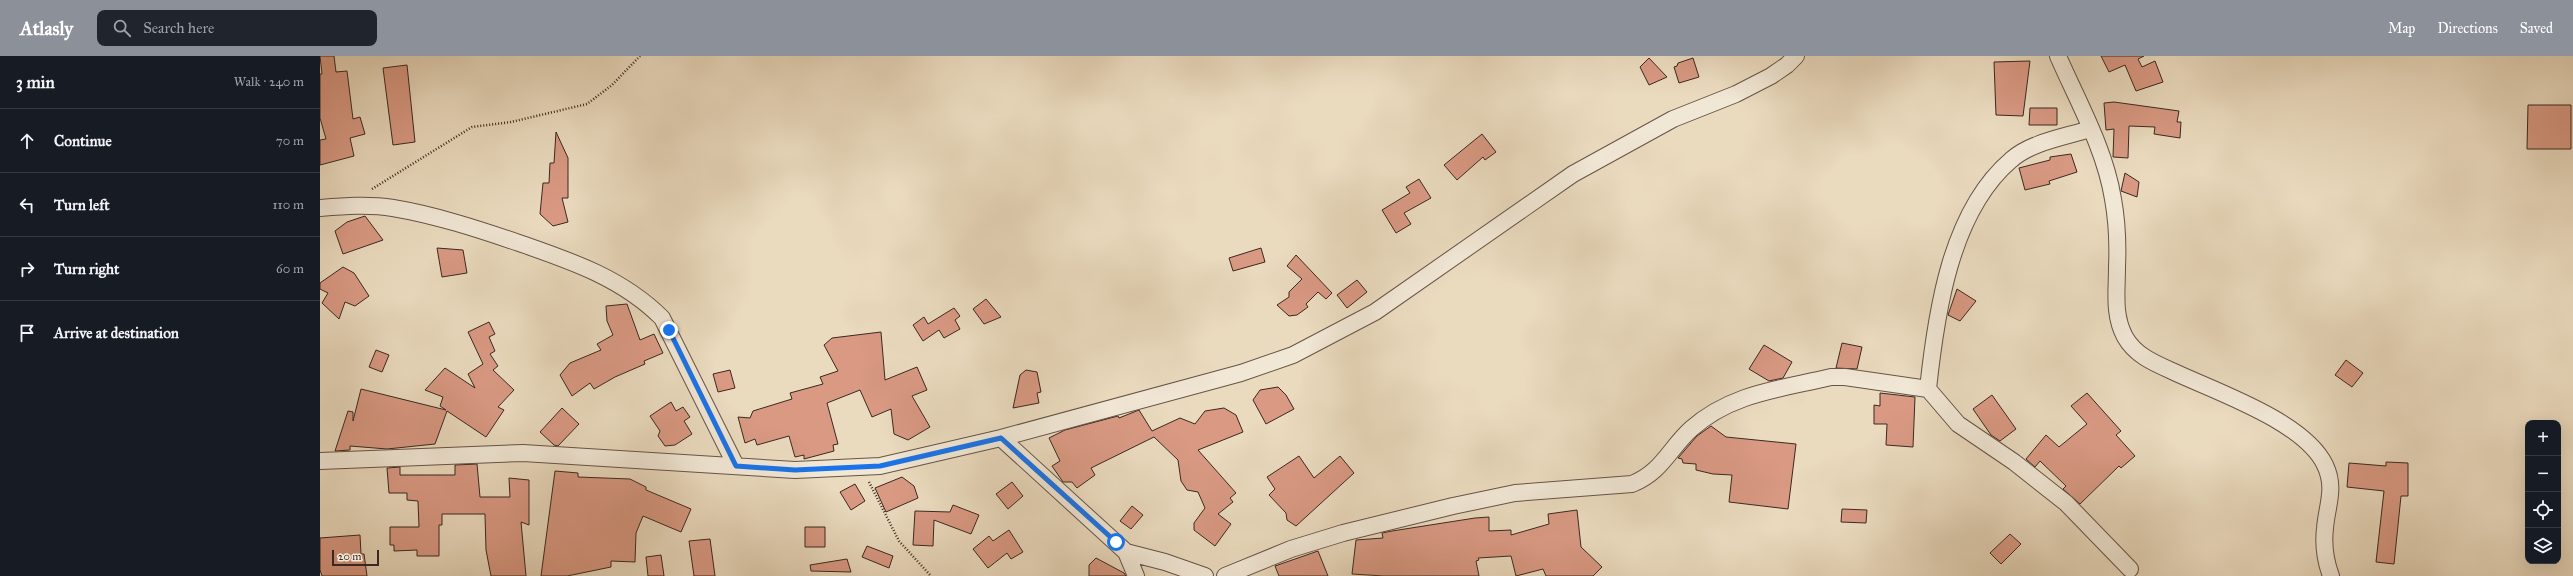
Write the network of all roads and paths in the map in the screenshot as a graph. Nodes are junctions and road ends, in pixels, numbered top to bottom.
1 (640, 56) edge
2 (1796, 56) edge
3 (2058, 56) edge
4 (2090, 129) junction
5 (370, 191) dead end
6 (320, 208) edge
7 (1928, 389) junction
8 (1001, 438) junction
9 (320, 462) edge
10 (736, 466) junction
11 (861, 467) junction
12 (1126, 552) junction
13 (2130, 569) dead end
14 (931, 576) edge
15 (1136, 576) edge
16 (1205, 576) edge
17 (1225, 576) edge
18 (2331, 576) edge

1 - 5 path
2 - 8 street
3 - 4 street
4 - 7 street
4 - 18 street
6 - 10 street
7 - 13 street
7 - 17 street
8 - 11 street
8 - 12 street
9 - 10 street
10 - 11 street
11 - 14 path
12 - 15 street
12 - 16 street

